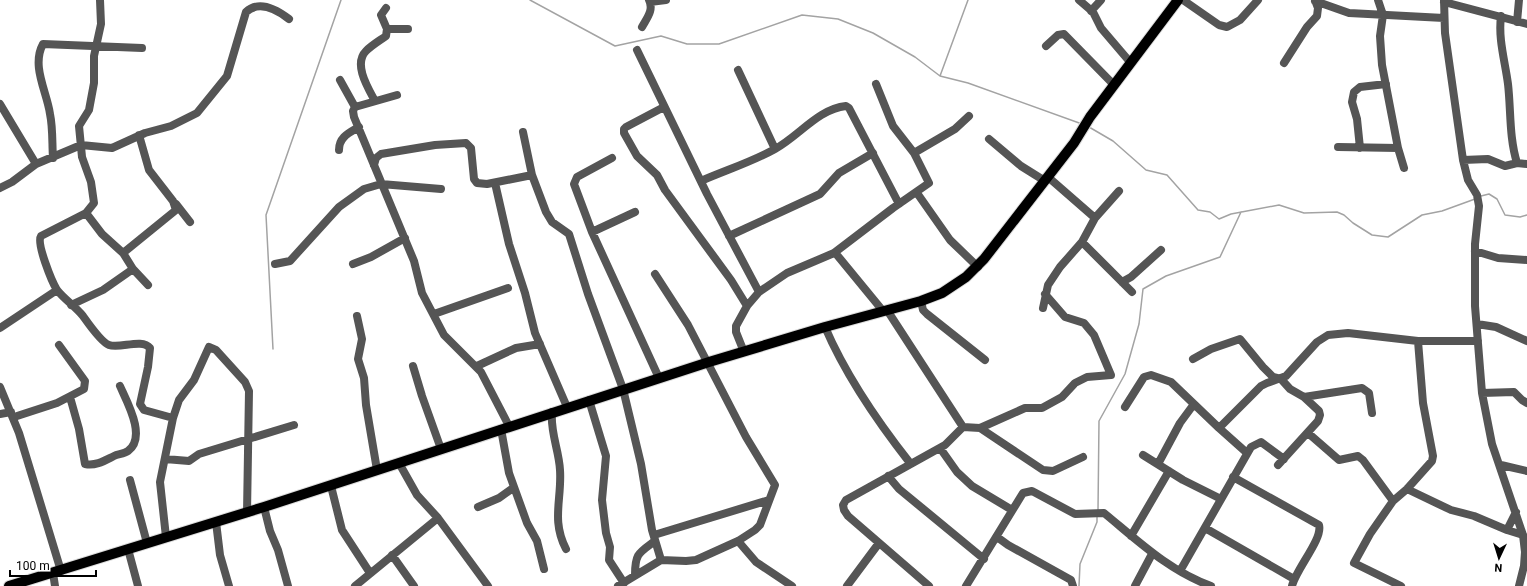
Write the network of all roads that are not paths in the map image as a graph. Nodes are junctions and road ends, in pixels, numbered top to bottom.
1 (100, 0) edge
2 (666, 0) edge
3 (1079, 0) edge
4 (1101, 0) edge
5 (1178, 0) edge
6 (1183, 0) edge
7 (1258, 0) edge
8 (1315, 0) edge
9 (1378, 0) edge
10 (1519, 0) edge
11 (649, 1) edge
12 (1444, 1) edge
13 (386, 8) dead end
14 (1091, 11) junction
15 (1383, 14) junction
16 (1501, 16) junction
17 (1444, 18) junction
18 (289, 19) dead end
19 (1517, 22) junction
20 (1527, 24) edge
21 (642, 27) dead end
22 (387, 29) junction
23 (408, 29) dead end
24 (1046, 46) dead end
25 (96, 47) junction
26 (142, 48) dead end
27 (637, 50) dead end
28 (1130, 62) junction
29 (1284, 63) dead end
30 (738, 70) dead end
31 (340, 80) dead end
32 (876, 84) dead end
33 (1386, 84) junction
34 (1114, 85) junction
35 (397, 95) dead end
36 (375, 101) junction
37 (0, 104) edge
38 (355, 107) junction
39 (664, 107) junction
40 (969, 116) dead end
41 (359, 127) junction
42 (523, 132) dead end
43 (139, 136) junction
44 (989, 139) dead end
45 (81, 146) junction
46 (1338, 148) dead end
47 (1360, 148) junction
48 (1398, 148) junction
49 (775, 149) junction
50 (339, 150) dead end
51 (873, 153) junction
52 (914, 153) junction
53 (53, 158) junction
54 (612, 158) dead end
55 (1463, 160) junction
56 (1517, 163) junction
57 (36, 164) junction
58 (1527, 164) edge
59 (374, 166) junction
60 (1404, 168) dead end
61 (532, 174) junction
62 (1047, 179) junction
63 (702, 181) junction
64 (495, 183) junction
65 (381, 184) junction
66 (0, 188) edge
67 (442, 189) dead end
68 (1119, 191) dead end
69 (916, 193) junction
70 (176, 204) junction
71 (899, 204) junction
72 (635, 212) dead end
73 (86, 213) junction
74 (1095, 218) junction
75 (190, 222) dead end
76 (592, 232) junction
77 (729, 236) junction
78 (404, 238) junction
79 (1082, 242) junction
80 (1160, 250) dead end
81 (1476, 251) junction
82 (123, 253) junction
83 (834, 253) junction
84 (1527, 260) edge
85 (275, 264) dead end
86 (354, 264) dead end
87 (978, 267) junction
88 (133, 269) junction
89 (655, 274) dead end
90 (1122, 282) junction
91 (148, 285) dead end
92 (508, 288) dead end
93 (57, 290) junction
94 (760, 292) junction
95 (1132, 292) dead end
96 (1045, 294) junction
97 (921, 301) junction
98 (71, 305) junction
99 (747, 306) junction
100 (1043, 308) dead end
101 (885, 311) junction
102 (434, 314) junction
103 (357, 316) dead end
104 (1477, 324) junction
105 (825, 327) junction
106 (0, 328) edge
107 (1418, 341) junction
108 (1478, 341) junction
109 (1527, 341) edge
110 (540, 344) junction
111 (59, 345) dead end
112 (744, 352) junction
113 (985, 360) dead end
114 (1193, 360) dead end
115 (709, 362) junction
116 (413, 366) dead end
117 (477, 366) junction
118 (658, 378) junction
119 (1281, 379) junction
120 (120, 386) dead end
121 (0, 387) edge
122 (623, 389) junction
123 (1482, 393) junction
124 (70, 397) junction
125 (1304, 397) junction
126 (589, 400) junction
127 (1527, 403) edge
128 (140, 404) junction
129 (1194, 404) junction
130 (568, 407) junction
131 (1125, 407) dead end
132 (129, 409) junction
133 (552, 412) junction
134 (1372, 413) dead end
135 (0, 414) edge
136 (12, 414) junction
137 (173, 418) junction
138 (294, 426) dead end
139 (505, 427) junction
140 (963, 427) junction
141 (980, 428) junction
142 (1219, 428) junction
143 (1308, 433) junction
144 (248, 440) junction
145 (940, 448) junction
146 (441, 449) junction
147 (1247, 452) junction
148 (1142, 455) dead end
149 (1083, 457) dead end
150 (165, 459) junction
151 (1284, 459) junction
152 (399, 463) junction
153 (910, 463) junction
154 (1158, 464) junction
155 (1278, 465) dead end
156 (1501, 465) junction
157 (377, 470) junction
158 (1169, 471) junction
159 (1527, 471) edge
160 (888, 476) junction
161 (1233, 477) junction
162 (130, 480) dead end
163 (330, 486) junction
164 (513, 488) junction
165 (1407, 489) junction
166 (1221, 499) junction
167 (768, 500) junction
168 (1392, 501) junction
169 (264, 507) junction
170 (478, 507) dead end
171 (1012, 510) junction
172 (1516, 512) junction
173 (247, 513) junction
174 (438, 518) junction
175 (216, 522) junction
176 (1205, 528) junction
177 (1507, 530) junction
178 (1523, 535) junction
179 (1131, 536) junction
180 (997, 537) junction
181 (166, 538) junction
182 (655, 538) junction
183 (738, 541) junction
184 (147, 543) junction
185 (879, 543) junction
186 (128, 549) junction
187 (566, 549) dead end
188 (1526, 552) edge
189 (1152, 554) junction
190 (392, 555) junction
191 (984, 559) junction
192 (661, 560) junction
193 (544, 569) dead end
194 (1180, 571) junction
195 (57, 572) junction
196 (370, 573) junction
197 (635, 575) junction
198 (918, 583) edge
199 (1293, 583) edge
200 (621, 584) edge
201 (786, 584) edge
202 (285, 585) edge
203 (1205, 585) edge
204 (9, 586) edge
205 (55, 586) edge
206 (138, 586) edge
207 (229, 586) edge
208 (355, 586) edge
209 (414, 586) edge
210 (488, 586) edge
211 (847, 586) edge
212 (929, 586) edge
213 (966, 586) edge
214 (1073, 586) edge
215 (1135, 586) edge
216 (1401, 586) edge
217 (1519, 586) edge

1 - 25 street
2 - 11 street
3 - 14 street
4 - 14 street
5 - 28 main road
6 - 7 street
8 - 15 street
8 - 29 street
9 - 15 street
10 - 19 street
11 - 21 street
12 - 16 street
12 - 17 street
13 - 22 street
14 - 28 street
15 - 17 street
15 - 33 street
16 - 19 street
16 - 56 street
17 - 55 street
18 - 43 street
19 - 20 street
22 - 23 street
22 - 36 street
24 - 34 street
25 - 26 street
25 - 45 street
25 - 53 street
27 - 39 street
28 - 34 main road
30 - 49 street
31 - 38 street
32 - 52 street
33 - 47 street
33 - 48 street
34 - 62 main road
35 - 36 street
36 - 38 street
37 - 57 street
38 - 41 street
39 - 63 street
39 - 99 street
40 - 52 street
41 - 50 street
41 - 59 street
42 - 61 street
43 - 45 street
43 - 70 street
44 - 62 street
45 - 53 street
45 - 73 street
46 - 47 street
47 - 48 street
48 - 60 street
49 - 51 street
49 - 63 street
51 - 71 street
51 - 77 street
52 - 69 street
53 - 57 street
54 - 76 street
55 - 56 street
55 - 81 street
56 - 58 street
57 - 66 street
59 - 64 street
59 - 65 street
61 - 64 street
61 - 122 street
62 - 74 street
62 - 87 main road
63 - 77 street
64 - 110 street
65 - 67 street
65 - 78 street
65 - 85 street
68 - 74 street
69 - 71 street
69 - 87 street
70 - 75 street
70 - 82 street
71 - 83 street
72 - 76 street
73 - 82 street
73 - 93 street
74 - 79 street
76 - 118 street
77 - 94 street
78 - 86 street
78 - 102 street
79 - 90 street
79 - 96 street
80 - 90 street
81 - 84 street
81 - 104 street
82 - 88 street
83 - 94 street
83 - 101 street
87 - 97 main road
88 - 91 street
88 - 98 street
89 - 115 street
90 - 95 street
92 - 102 street
93 - 98 street
93 - 106 street
94 - 99 street
96 - 100 street
96 - 141 street
97 - 101 main road
97 - 113 street
98 - 128 street
99 - 112 street
101 - 105 main road
101 - 140 street
102 - 117 street
103 - 157 street
104 - 108 street
104 - 109 street
105 - 112 main road
105 - 153 street
107 - 108 street
107 - 119 street
107 - 165 street
108 - 123 street
110 - 117 street
110 - 130 street
111 - 124 street
112 - 115 main road
114 - 119 street
115 - 118 main road
115 - 167 street
116 - 146 street
117 - 139 street
118 - 122 main road
119 - 125 street
119 - 142 street
120 - 132 street
121 - 136 street
122 - 126 main road
122 - 182 street
123 - 127 street
123 - 156 street
124 - 132 street
124 - 136 street
125 - 134 street
125 - 143 street
126 - 130 main road
126 - 200 street
128 - 132 street
128 - 137 street
129 - 131 street
129 - 142 street
129 - 154 street
130 - 133 main road
133 - 139 main road
133 - 187 street
135 - 136 street
136 - 195 street
137 - 144 street
137 - 150 street
138 - 144 street
139 - 146 main road
139 - 164 street
140 - 141 street
140 - 145 street
141 - 149 street
142 - 147 street
143 - 151 street
143 - 168 street
144 - 150 street
144 - 173 street
145 - 153 street
145 - 171 street
146 - 152 main road
147 - 151 street
147 - 161 street
148 - 154 street
150 - 181 street
151 - 155 street
152 - 157 main road
152 - 174 street
153 - 160 street
154 - 158 street
156 - 159 street
156 - 172 street
157 - 163 main road
158 - 166 street
158 - 179 street
160 - 185 street
160 - 191 street
161 - 166 street
161 - 199 street
162 - 184 street
163 - 169 main road
163 - 196 street
164 - 170 street
164 - 193 street
165 - 168 street
165 - 177 street
166 - 176 street
167 - 182 street
167 - 183 street
168 - 216 street
169 - 173 main road
169 - 202 street
171 - 179 street
171 - 180 street
172 - 177 street
172 - 178 street
173 - 175 main road
174 - 190 street
174 - 210 street
175 - 181 main road
175 - 207 street
176 - 194 street
176 - 199 street
177 - 178 street
178 - 188 street
179 - 189 street
180 - 191 street
180 - 214 street
181 - 184 main road
182 - 192 street
182 - 197 street
183 - 192 street
183 - 201 street
184 - 186 main road
185 - 198 street
185 - 211 street
186 - 195 main road
186 - 206 street
188 - 217 street
189 - 194 street
189 - 215 street
190 - 196 street
190 - 209 street
191 - 213 street
192 - 197 street
194 - 203 street
195 - 204 main road
195 - 205 street
196 - 208 street
197 - 200 street
198 - 212 street

